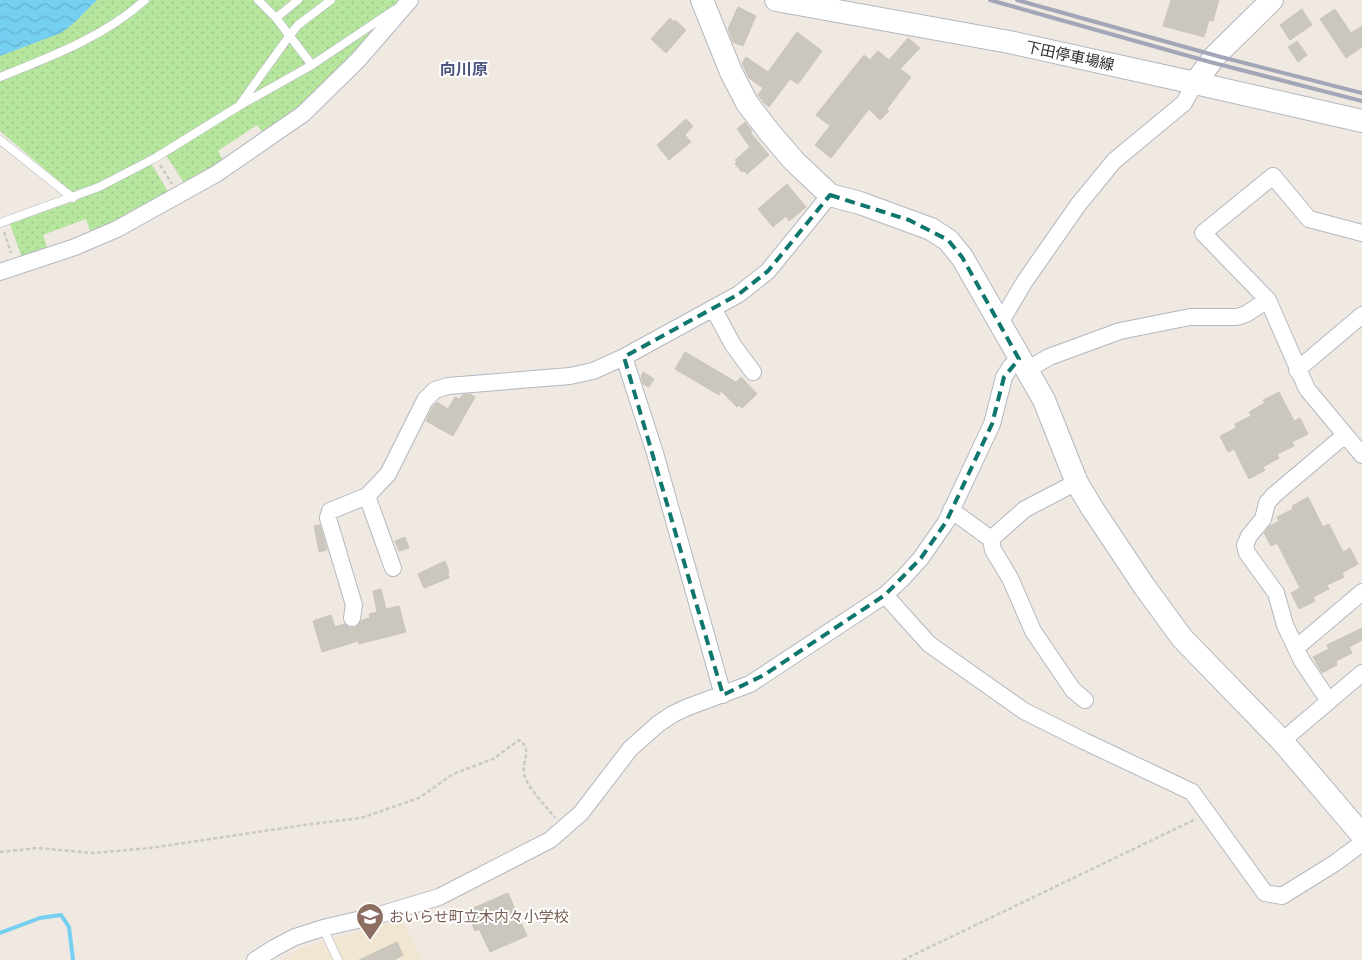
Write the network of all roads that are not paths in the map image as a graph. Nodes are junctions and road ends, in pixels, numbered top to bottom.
1 (144, 0) edge
2 (258, 0) edge
3 (298, 0) edge
4 (331, 0) edge
5 (409, 0) edge
6 (702, 0) edge
7 (776, 0) edge
8 (1272, 0) edge
9 (276, 18) junction
10 (290, 35) junction
11 (312, 65) junction
12 (0, 77) edge
13 (1195, 83) junction
14 (239, 106) junction
15 (1362, 122) edge
16 (2, 145) edge
17 (830, 195) junction
18 (73, 198) junction
19 (0, 223) edge
20 (1362, 233) edge
21 (8, 269) edge
22 (1268, 300) junction
23 (714, 308) junction
24 (1362, 315) edge
25 (1000, 323) junction
26 (624, 357) junction
27 (1023, 364) junction
28 (1297, 370) junction
29 (754, 372) dead end
30 (1355, 442) edge
31 (1077, 482) junction
32 (367, 496) junction
33 (951, 510) junction
34 (991, 539) junction
35 (393, 568) dead end
36 (1362, 592) edge
37 (885, 594) junction
38 (352, 618) dead end
39 (1296, 648) junction
40 (1362, 674) edge
41 (723, 695) junction
42 (1085, 700) dead end
43 (1330, 701) junction
44 (1282, 741) junction
45 (1362, 834) edge
46 (1362, 843) edge
47 (323, 928) junction
48 (255, 960) edge
49 (338, 960) edge

1 - 12 lane
2 - 9 lane
3 - 9 lane
4 - 10 lane
5 - 11 lane
5 - 21 street
6 - 17 street
7 - 13 street, 下田停車場線
8 - 13 street
9 - 10 lane
10 - 11 lane
10 - 14 lane
11 - 14 lane
13 - 15 street, 下田停車場線
13 - 25 street
14 - 18 lane
16 - 18 lane
17 - 23 street
17 - 25 street
18 - 19 lane
20 - 22 street
22 - 27 street
22 - 28 street
23 - 26 street
23 - 29 street
24 - 28 street
25 - 27 street
26 - 32 street
26 - 41 street
27 - 31 street
27 - 33 street
28 - 30 street
30 - 39 street
31 - 34 street
31 - 44 street
32 - 35 street
32 - 38 street
33 - 34 street
33 - 37 street
34 - 42 street
36 - 39 street
37 - 41 street
37 - 46 street
39 - 43 street
40 - 43 street
41 - 47 street
43 - 44 street
44 - 45 street
47 - 48 street
47 - 49 lane

